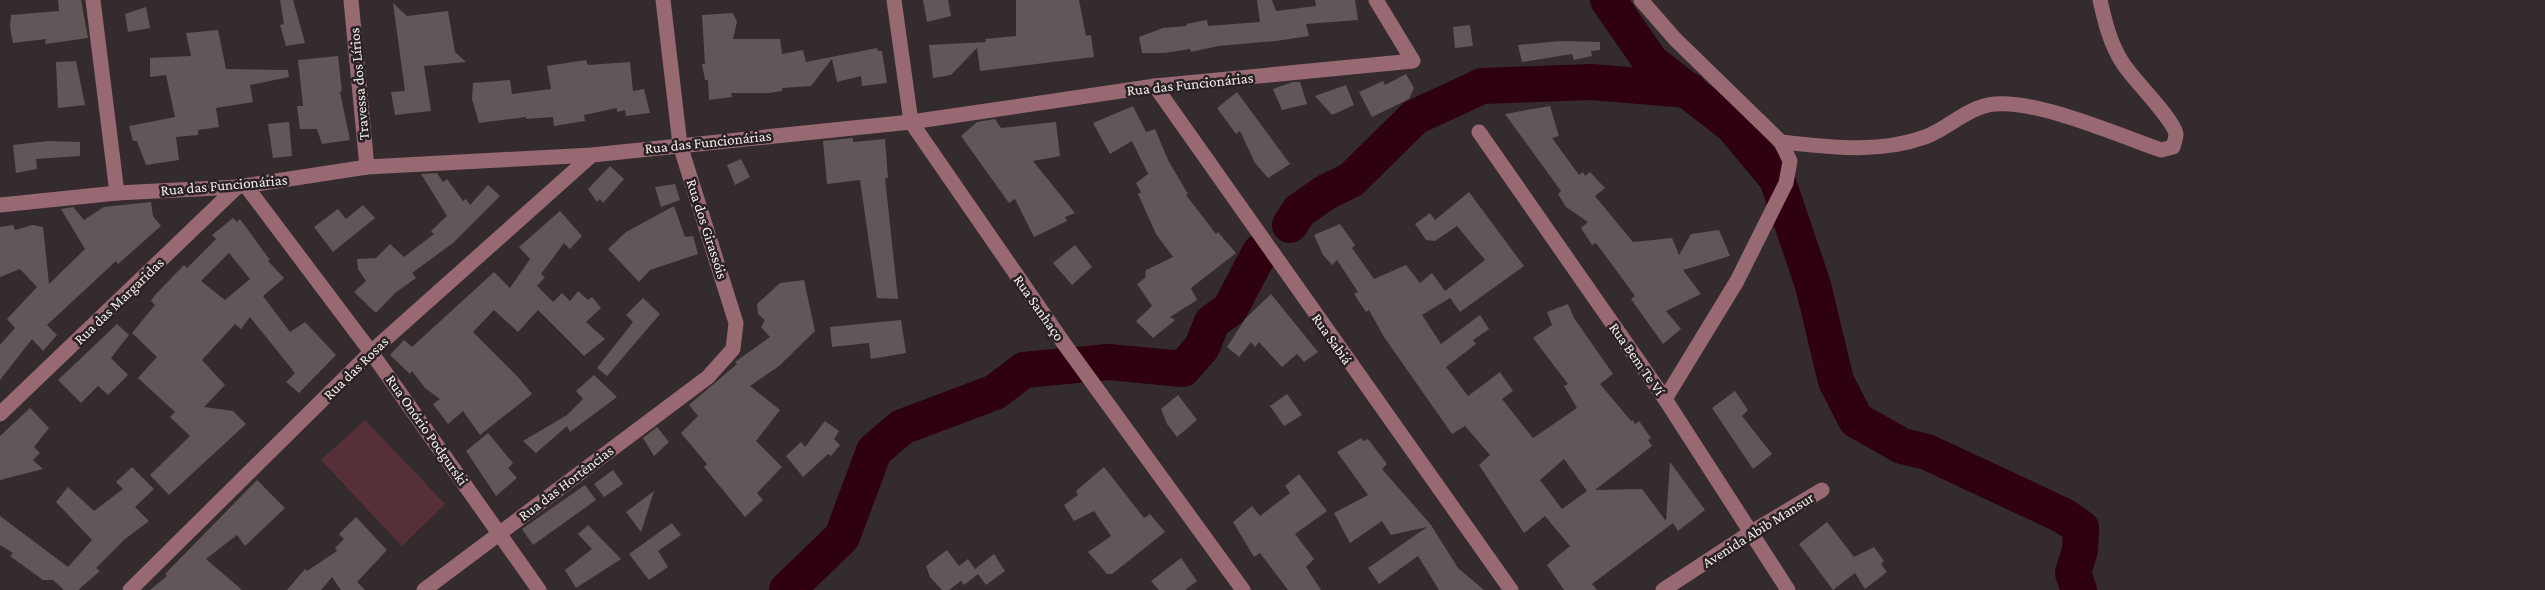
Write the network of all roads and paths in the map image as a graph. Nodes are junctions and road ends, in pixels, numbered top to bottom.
1 (93, 0) edge
2 (351, 0) edge
3 (663, 0) edge
4 (894, 0) edge
5 (1376, 0) edge
6 (1641, 0) edge
7 (2100, 0) edge
8 (1155, 86) junction
9 (911, 122) junction
10 (1479, 132) dead end
11 (1780, 142) junction
12 (680, 145) junction
13 (592, 155) junction
14 (367, 168) junction
15 (242, 186) junction
16 (117, 193) junction
17 (0, 205) edge
18 (371, 352) junction
19 (708, 377) joint
20 (1665, 399) junction
21 (0, 414) edge
22 (1822, 490) dead end
23 (1750, 532) junction
24 (499, 533) junction
25 (130, 590) edge
26 (424, 590) edge
27 (539, 590) edge
28 (1243, 590) edge
29 (1511, 590) edge
30 (1663, 590) edge
31 (1788, 590) edge

1 - 16 street
2 - 14 street, Travessa dos Lírios
3 - 12 street, Rua dos Girassóis
4 - 9 street, Rua Sanhaço
5 - 8 street, Rua das Funcionárias
6 - 11 street
7 - 11 street
8 - 9 street, Rua das Funcionárias
8 - 29 street, Rua Sabiá
9 - 12 street, Rua das Funcionárias
9 - 28 street, Rua Sanhaço
10 - 20 street, Rua Bem Te Ví
11 - 20 street
12 - 13 street, Rua das Funcionárias
12 - 19 street, Rua dos Girassóis
13 - 14 street, Rua das Funcionárias
13 - 18 street, Rua das Rosas
14 - 15 street, Rua das Funcionárias
15 - 16 street, Rua das Funcionárias
15 - 18 street, Rua Onório Podgurski
15 - 21 street, Rua das Margaridas
16 - 17 street, Rua das Funcionárias
18 - 24 street, Rua Onório Podgurski
18 - 25 street, Rua das Rosas
19 - 24 street, Rua das Hortências
20 - 23 street, Rua Bem Te Ví
22 - 23 street, Avenida Abib Mansur
23 - 30 street, Avenida Abib Mansur
23 - 31 street, Rua Bem Te Ví
24 - 26 street, Rua das Hortências
24 - 27 street, Rua Onório Podgurski

